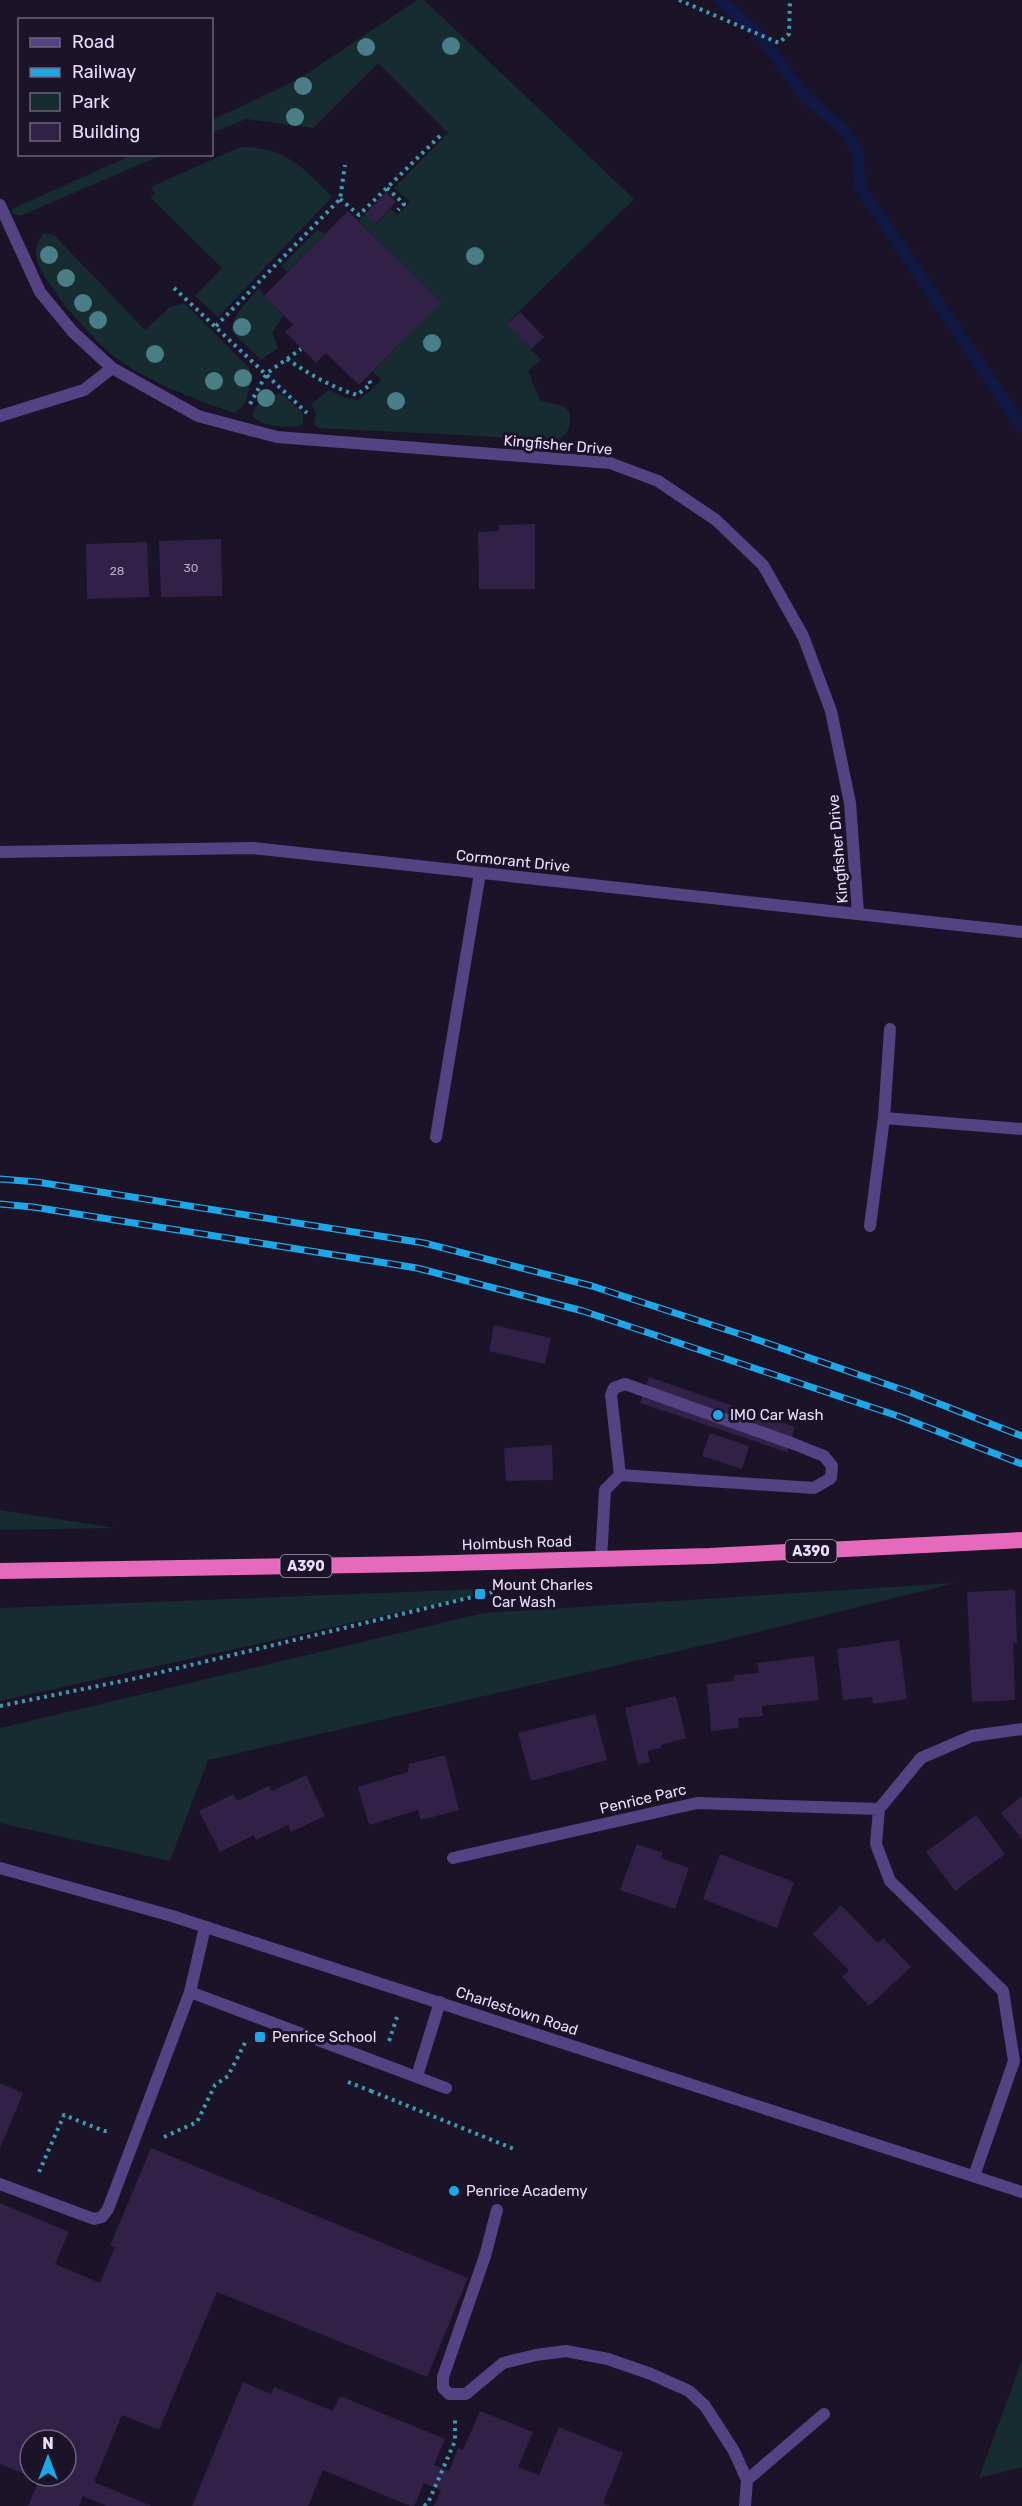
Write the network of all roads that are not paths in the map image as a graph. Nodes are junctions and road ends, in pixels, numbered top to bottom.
1 (0, 205) edge
2 (112, 368) junction
3 (0, 416) edge
4 (0, 852) edge
5 (480, 873) junction
6 (858, 913) junction
7 (1022, 932) edge
8 (890, 1029) dead end
9 (884, 1118) junction
10 (1022, 1129) edge
11 (436, 1137) dead end
12 (870, 1226) dead end
13 (620, 1474) junction
14 (1022, 1540) edge
15 (601, 1559) junction
16 (4, 1573) edge
17 (1022, 1729) edge
18 (879, 1809) junction
19 (453, 1858) dead end
20 (0, 1868) edge
21 (205, 1927) junction
22 (190, 1992) junction
23 (440, 2002) junction
24 (417, 2076) junction
25 (446, 2088) dead end
26 (974, 2176) junction
27 (0, 2184) edge
28 (1022, 2192) edge
29 (497, 2210) dead end
30 (824, 2414) dead end
31 (747, 2480) junction
32 (746, 2506) edge

1 - 2 street, Kingfisher Drive
2 - 3 street
2 - 6 street, Kingfisher Drive
4 - 5 street, Cormorant Drive
5 - 6 street, Cormorant Drive
5 - 11 street
6 - 7 street, Cormorant Drive
8 - 9 street
9 - 10 street
9 - 12 street
13 - 13 street
13 - 15 street
14 - 15 highway, Holmbush Road / A390
15 - 16 highway, Holmbush Road / A390
17 - 18 street
18 - 19 street, Penrice Parc
18 - 26 street
20 - 21 street, Charlestown Road
21 - 22 street
21 - 23 street, Charlestown Road
22 - 24 street
22 - 27 street
23 - 24 street
23 - 26 street, Charlestown Road
24 - 25 street
26 - 28 street, Charlestown Road
29 - 31 street
30 - 31 street
31 - 32 street

